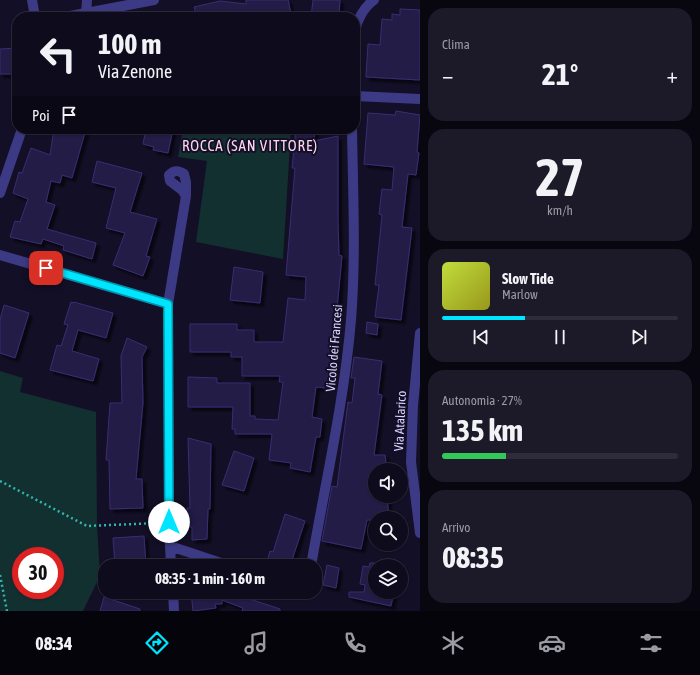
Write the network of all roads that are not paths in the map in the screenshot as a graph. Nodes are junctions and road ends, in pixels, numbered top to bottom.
1 (32, 0) edge
2 (88, 0) edge
3 (154, 0) edge
4 (374, 0) edge
5 (33, 12) edge
6 (86, 12) edge
7 (96, 12) edge
8 (360, 17) edge
9 (360, 96) edge
10 (420, 99) edge
11 (20, 134) edge
12 (352, 134) edge
13 (0, 193) edge
14 (186, 196) dead end
15 (0, 255) edge
16 (168, 304) junction
17 (420, 333) edge
18 (417, 406) edge
19 (420, 533) edge
20 (170, 546) junction
21 (171, 559) edge
22 (209, 559) edge
23 (312, 559) edge
24 (173, 599) edge
25 (174, 611) edge

1 - 5 street
2 - 6 street
3 - 7 street
4 - 8 street
9 - 10 street
11 - 13 street
12 - 23 street, Vicolo dei Francesi
14 - 16 street
15 - 16 street
16 - 20 street
17 - 18 street, Via Atalarico
18 - 19 street, Via Atalarico
20 - 21 street
20 - 22 street
24 - 25 street

